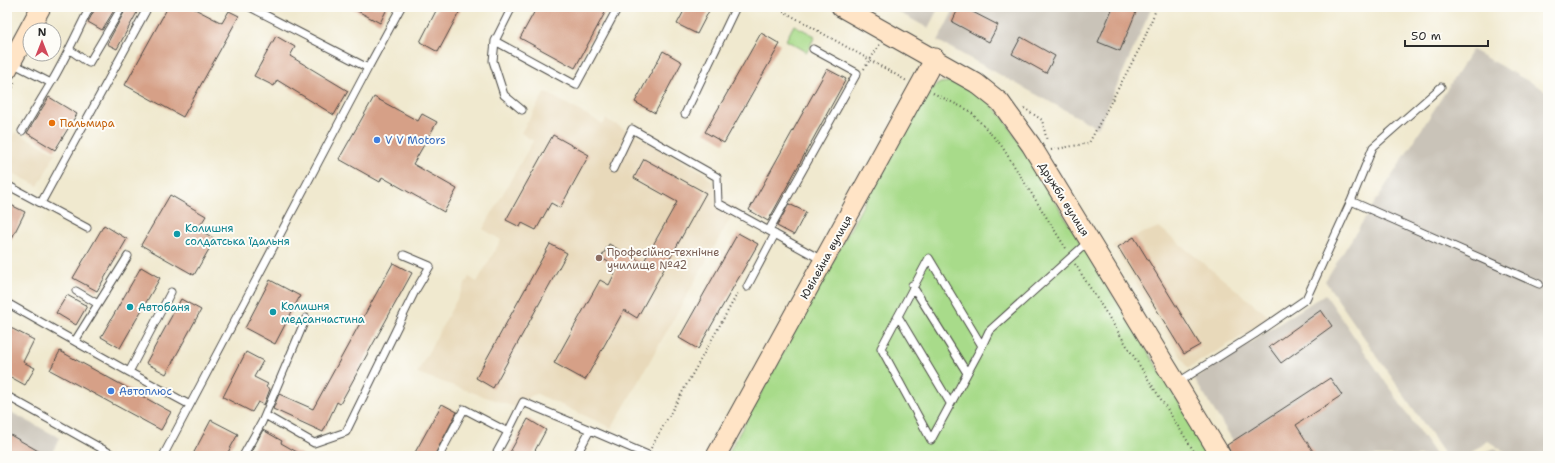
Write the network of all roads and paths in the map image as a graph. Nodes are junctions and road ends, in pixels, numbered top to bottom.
1 (41, 7) edge
2 (90, 7) edge
3 (122, 7) edge
4 (148, 7) edge
5 (250, 7) edge
6 (401, 7) edge
7 (512, 7) edge
8 (618, 7) edge
9 (736, 7) edge
10 (776, 7) edge
11 (841, 7) edge
12 (1157, 7) edge
13 (888, 33) junction
14 (495, 42) junction
15 (813, 49) dead end
16 (70, 50) junction
17 (935, 58) junction
18 (870, 59) junction
19 (8, 64) edge
20 (368, 68) junction
21 (51, 83) junction
22 (919, 87) junction
23 (1441, 87) dead end
24 (1018, 104) dead end
25 (522, 110) dead end
26 (685, 114) dead end
27 (22, 131) dead end
28 (1047, 143) dead end
29 (1048, 150) dead end
30 (613, 169) dead end
31 (7, 185) edge
32 (1351, 201) junction
33 (41, 203) junction
34 (87, 228) dead end
35 (772, 232) junction
36 (1089, 241) junction
37 (404, 255) dead end
38 (128, 256) dead end
39 (824, 261) junction
40 (1539, 284) dead end
41 (912, 285) junction
42 (743, 289) joint
43 (76, 292) dead end
44 (171, 292) dead end
45 (7, 303) edge
46 (98, 304) junction
47 (898, 316) junction
48 (306, 318) dead end
49 (75, 341) junction
50 (982, 346) junction
51 (129, 372) junction
52 (967, 373) junction
53 (1177, 383) junction
54 (7, 396) edge
55 (950, 403) junction
56 (190, 405) junction
57 (265, 415) junction
58 (590, 430) junction
59 (508, 432) junction
60 (649, 455) edge
61 (115, 456) edge
62 (163, 456) edge
63 (243, 456) edge
64 (439, 456) edge
65 (495, 456) edge
66 (576, 456) edge
67 (716, 456) edge
68 (1221, 456) edge

1 - 19 street
2 - 16 lane
3 - 16 lane
4 - 33 lane
5 - 20 lane
6 - 20 lane
7 - 14 lane
8 - 14 lane
9 - 26 lane
10 - 18 path
11 - 13 street, Дружби вулиця
12 - 29 path
13 - 17 street, Дружби вулиця
13 - 18 path
14 - 25 lane
15 - 35 lane
16 - 21 lane
17 - 22 street, Ювілейна вулиця
17 - 36 street, Дружби вулиця
18 - 22 path
19 - 21 lane
20 - 56 lane
21 - 27 lane
22 - 39 street, Ювілейна вулиця
23 - 32 lane
24 - 28 path
30 - 35 lane
31 - 33 lane
32 - 40 lane
32 - 53 lane
33 - 34 lane
35 - 39 lane
35 - 42 lane
36 - 50 lane
36 - 53 street, Дружби вулиця
37 - 57 lane
38 - 46 lane
39 - 67 street, Ювілейна вулиця
41 - 47 lane
41 - 50 lane
41 - 52 lane
42 - 60 path
43 - 46 lane
44 - 51 lane
45 - 49 lane
46 - 49 lane
47 - 55 lane
47 - 55 lane
48 - 57 lane
49 - 51 lane
50 - 52 lane
51 - 56 lane
52 - 55 lane
53 - 68 street, Дружби вулиця
54 - 61 lane
56 - 62 lane
57 - 63 lane
58 - 59 lane
58 - 60 lane
58 - 66 lane
59 - 64 lane
59 - 65 lane

